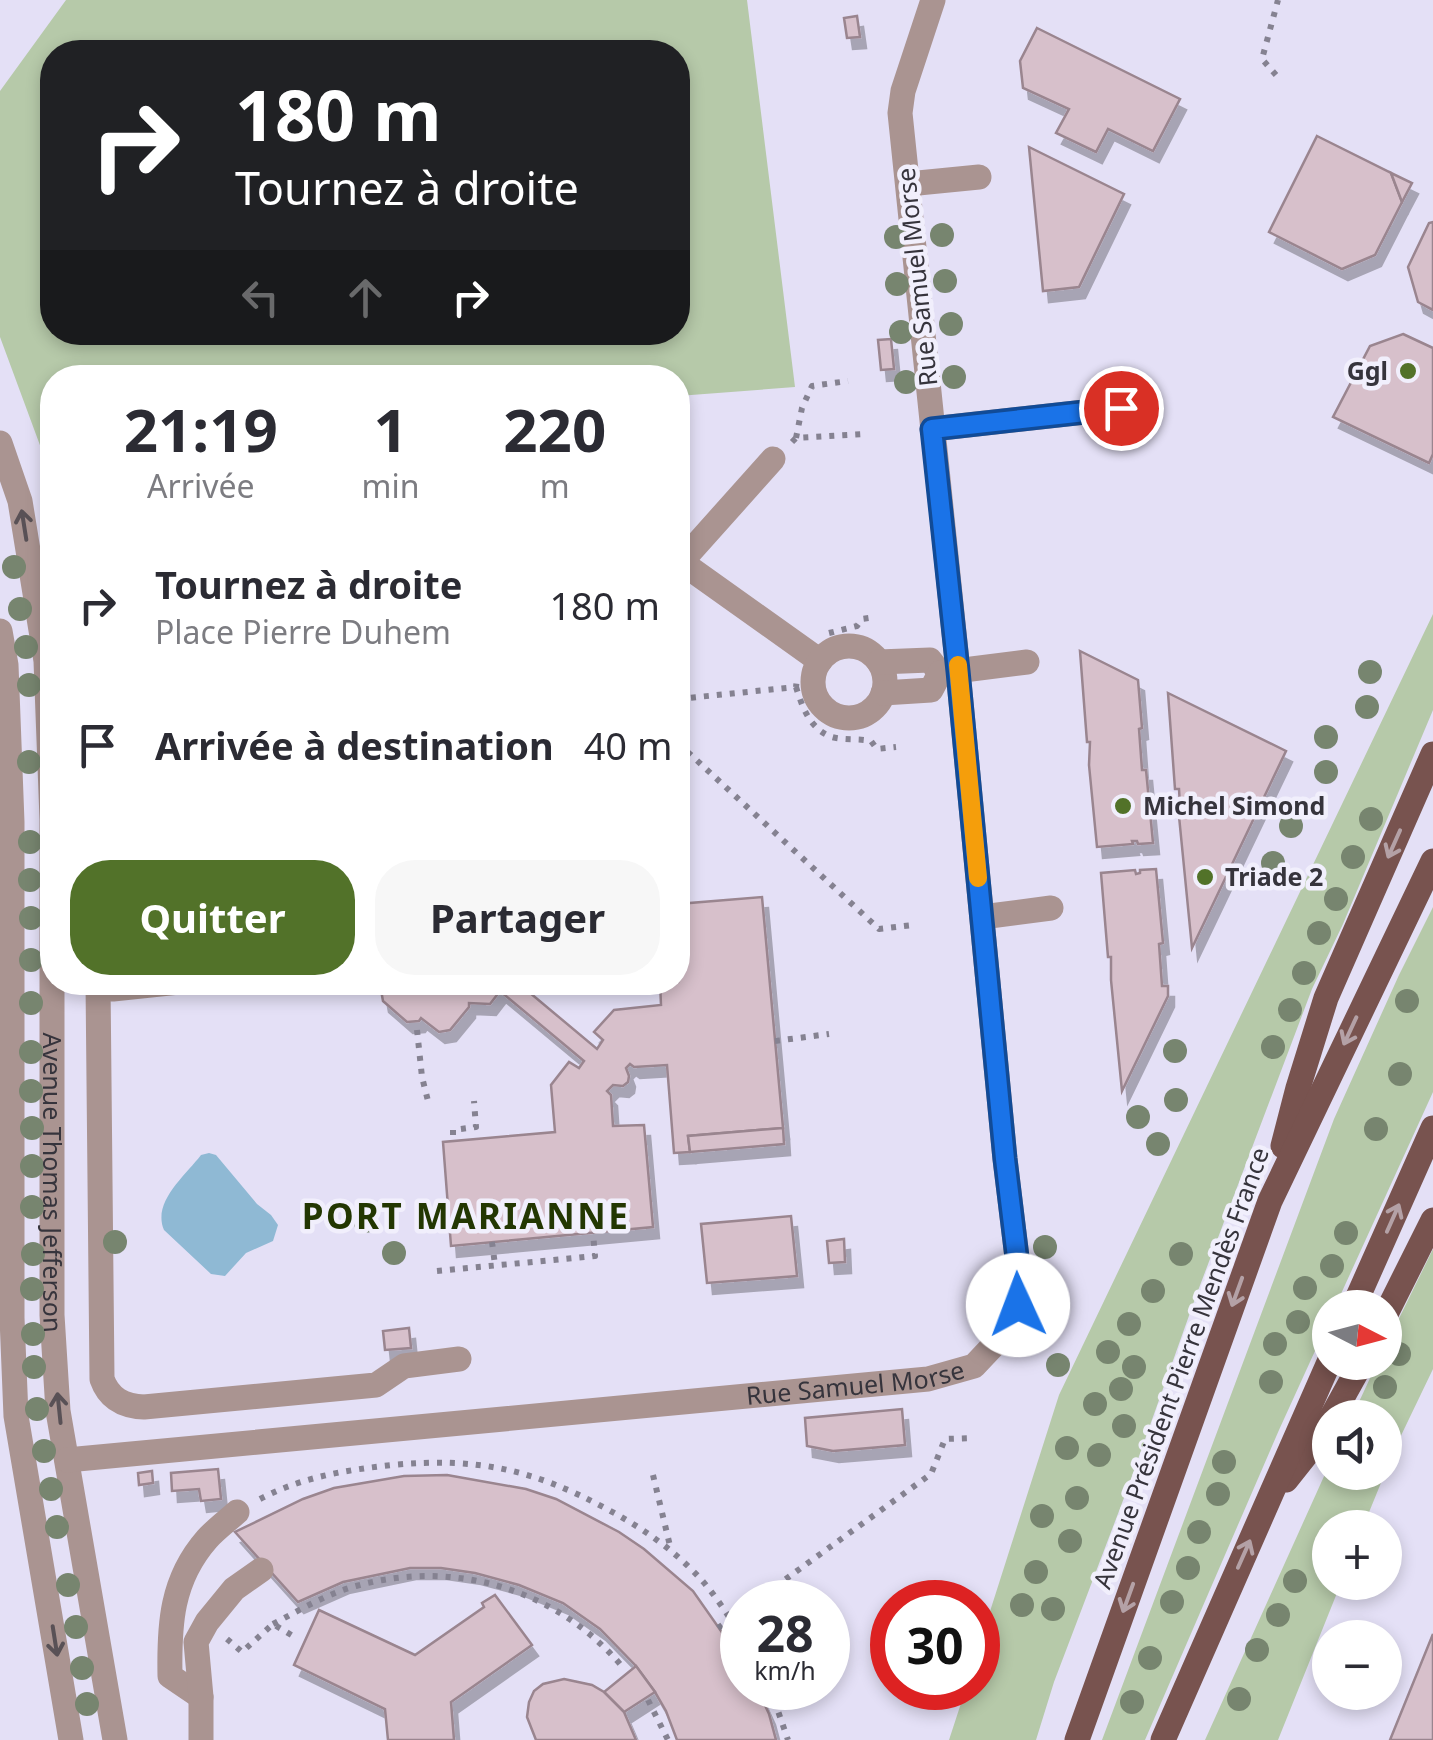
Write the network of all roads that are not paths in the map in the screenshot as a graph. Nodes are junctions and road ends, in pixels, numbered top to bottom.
1 (932, 0) edge
2 (979, 178) dead end
3 (908, 184) junction
4 (1121, 408) dead end
5 (932, 429) junction
6 (0, 443) edge
7 (773, 459) road end
8 (690, 550) edge
9 (690, 570) edge
10 (40, 624) edge
11 (0, 631) edge
12 (820, 661) junction
13 (880, 662) junction
14 (1027, 662) dead end
15 (949, 672) junction
16 (883, 693) junction
17 (1433, 754) edge
18 (1433, 861) edge
19 (1051, 908) dead end
20 (982, 917) junction
21 (52, 995) edge
22 (98, 995) edge
23 (1433, 1128) edge
24 (6, 1177) edge
25 (1270, 1200) junction
26 (1433, 1220) edge
27 (1361, 1290) edge
28 (1398, 1290) edge
29 (460, 1359) dead end
30 (1321, 1380) edge
31 (1312, 1447) edge
32 (68, 1460) junction
33 (1264, 1508) junction
34 (237, 1512) road end
35 (261, 1570) dead end
36 (201, 1697) junction
37 (72, 1740) edge
38 (115, 1740) edge
39 (201, 1740) edge
40 (1077, 1740) edge
41 (1163, 1740) edge

1 - 3 street, Rue Samuel Morse
2 - 3 street
3 - 5 street, Rue Samuel Morse
4 - 5 street
5 - 15 street, Rue Samuel Morse
10 -> 6 street, Avenue Thomas Jefferson
7 - 8 street
9 - 12 street
11 - 24 street, Avenue Thomas Jefferson
12 - 13 street
12 - 16 street
13 - 15 street
13 - 16 street
14 - 15 street
15 - 16 street
15 - 20 street, Rue Samuel Morse
17 -> 25 main road
18 -> 25 main road, Avenue Président Pierre Mendès France
19 - 20 street
20 - 32 street, Rue Samuel Morse
32 -> 21 street, Avenue Thomas Jefferson
22 - 29 street
27 -> 23 main road
24 -> 37 street, Avenue Thomas Jefferson
25 -> 40 main road, Avenue Président Pierre Mendès France
26 - 28 main road
30 - 33 main road
31 - 33 main road
32 - 38 street, Avenue Thomas Jefferson
41 -> 33 main road
34 - 36 street
35 - 36 street
36 - 39 street

